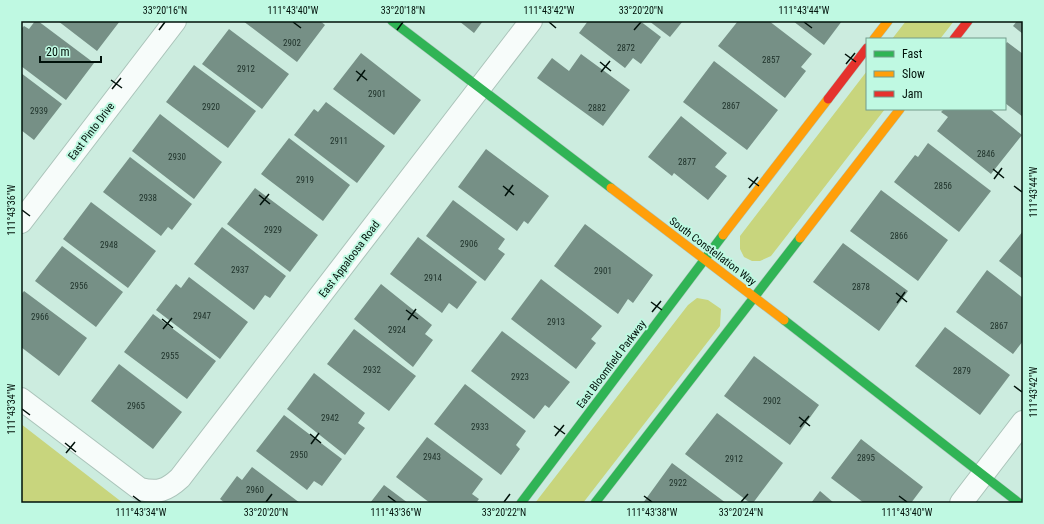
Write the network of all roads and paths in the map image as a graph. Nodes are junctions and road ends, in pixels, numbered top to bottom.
1 (175, 21) edge
2 (392, 21) edge
3 (531, 21) edge
4 (888, 21) edge
5 (968, 21) edge
6 (875, 38) edge
7 (955, 38) edge
8 (866, 49) edge
9 (480, 87) junction
10 (899, 110) edge
11 (21, 222) edge
12 (704, 260) junction
13 (754, 298) junction
14 (21, 399) edge
15 (1023, 422) edge
16 (982, 475) junction
17 (521, 503) edge
18 (595, 503) edge
19 (961, 503) edge
20 (1019, 503) edge

1 - 11 street, East Pinto Drive
2 - 9 street, South Constellation Way
3 - 9 street, East Appaloosa Road
4 - 6 street
5 - 7 street
8 - 12 street, East Bloomfield Parkway
9 - 12 street, South Constellation Way
9 - 14 street, East Appaloosa Road
10 - 13 street
12 - 13 street, South Constellation Way
12 - 17 street, East Bloomfield Parkway
13 - 16 street, South Constellation Way
13 - 18 street
15 - 16 street
16 - 19 street
16 - 20 street, South Constellation Way

